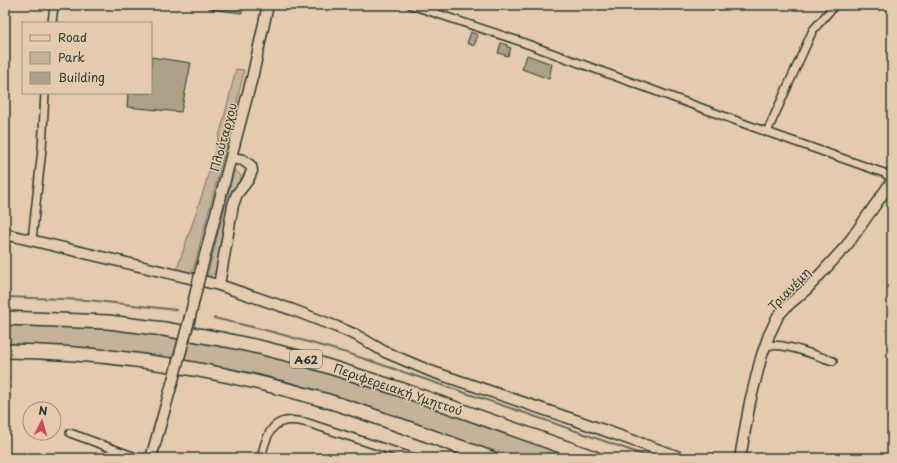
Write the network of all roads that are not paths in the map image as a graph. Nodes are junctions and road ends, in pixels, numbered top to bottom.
1 (54, 5) edge
2 (268, 5) edge
3 (411, 5) edge
4 (835, 5) edge
5 (52, 22) edge
6 (45, 94) edge
7 (767, 132) junction
8 (230, 158) junction
9 (892, 180) edge
10 (5, 234) edge
11 (32, 240) junction
12 (219, 285) junction
13 (5, 318) edge
14 (764, 346) junction
15 (5, 351) edge
16 (833, 361) dead end
17 (70, 433) dead end
18 (133, 458) edge
19 (151, 458) edge
20 (261, 458) edge
21 (415, 458) edge
22 (491, 458) edge
23 (595, 458) edge
24 (682, 458) edge
25 (740, 458) edge

1 - 5 street
2 - 8 street, Πλούταρχου
3 - 7 street
4 - 7 street
6 - 11 street
7 - 9 street
8 - 12 street
8 - 19 street, Πλούταρχου, bridge
9 - 14 street, Τριανέμη
10 - 11 street
11 - 12 street
12 - 24 street
13 - 23 highway, Περιφερειακή Υμηττού / Α62
14 - 16 street
14 - 25 street, Τριανέμη
15 - 22 highway
17 - 18 street
20 - 21 street

